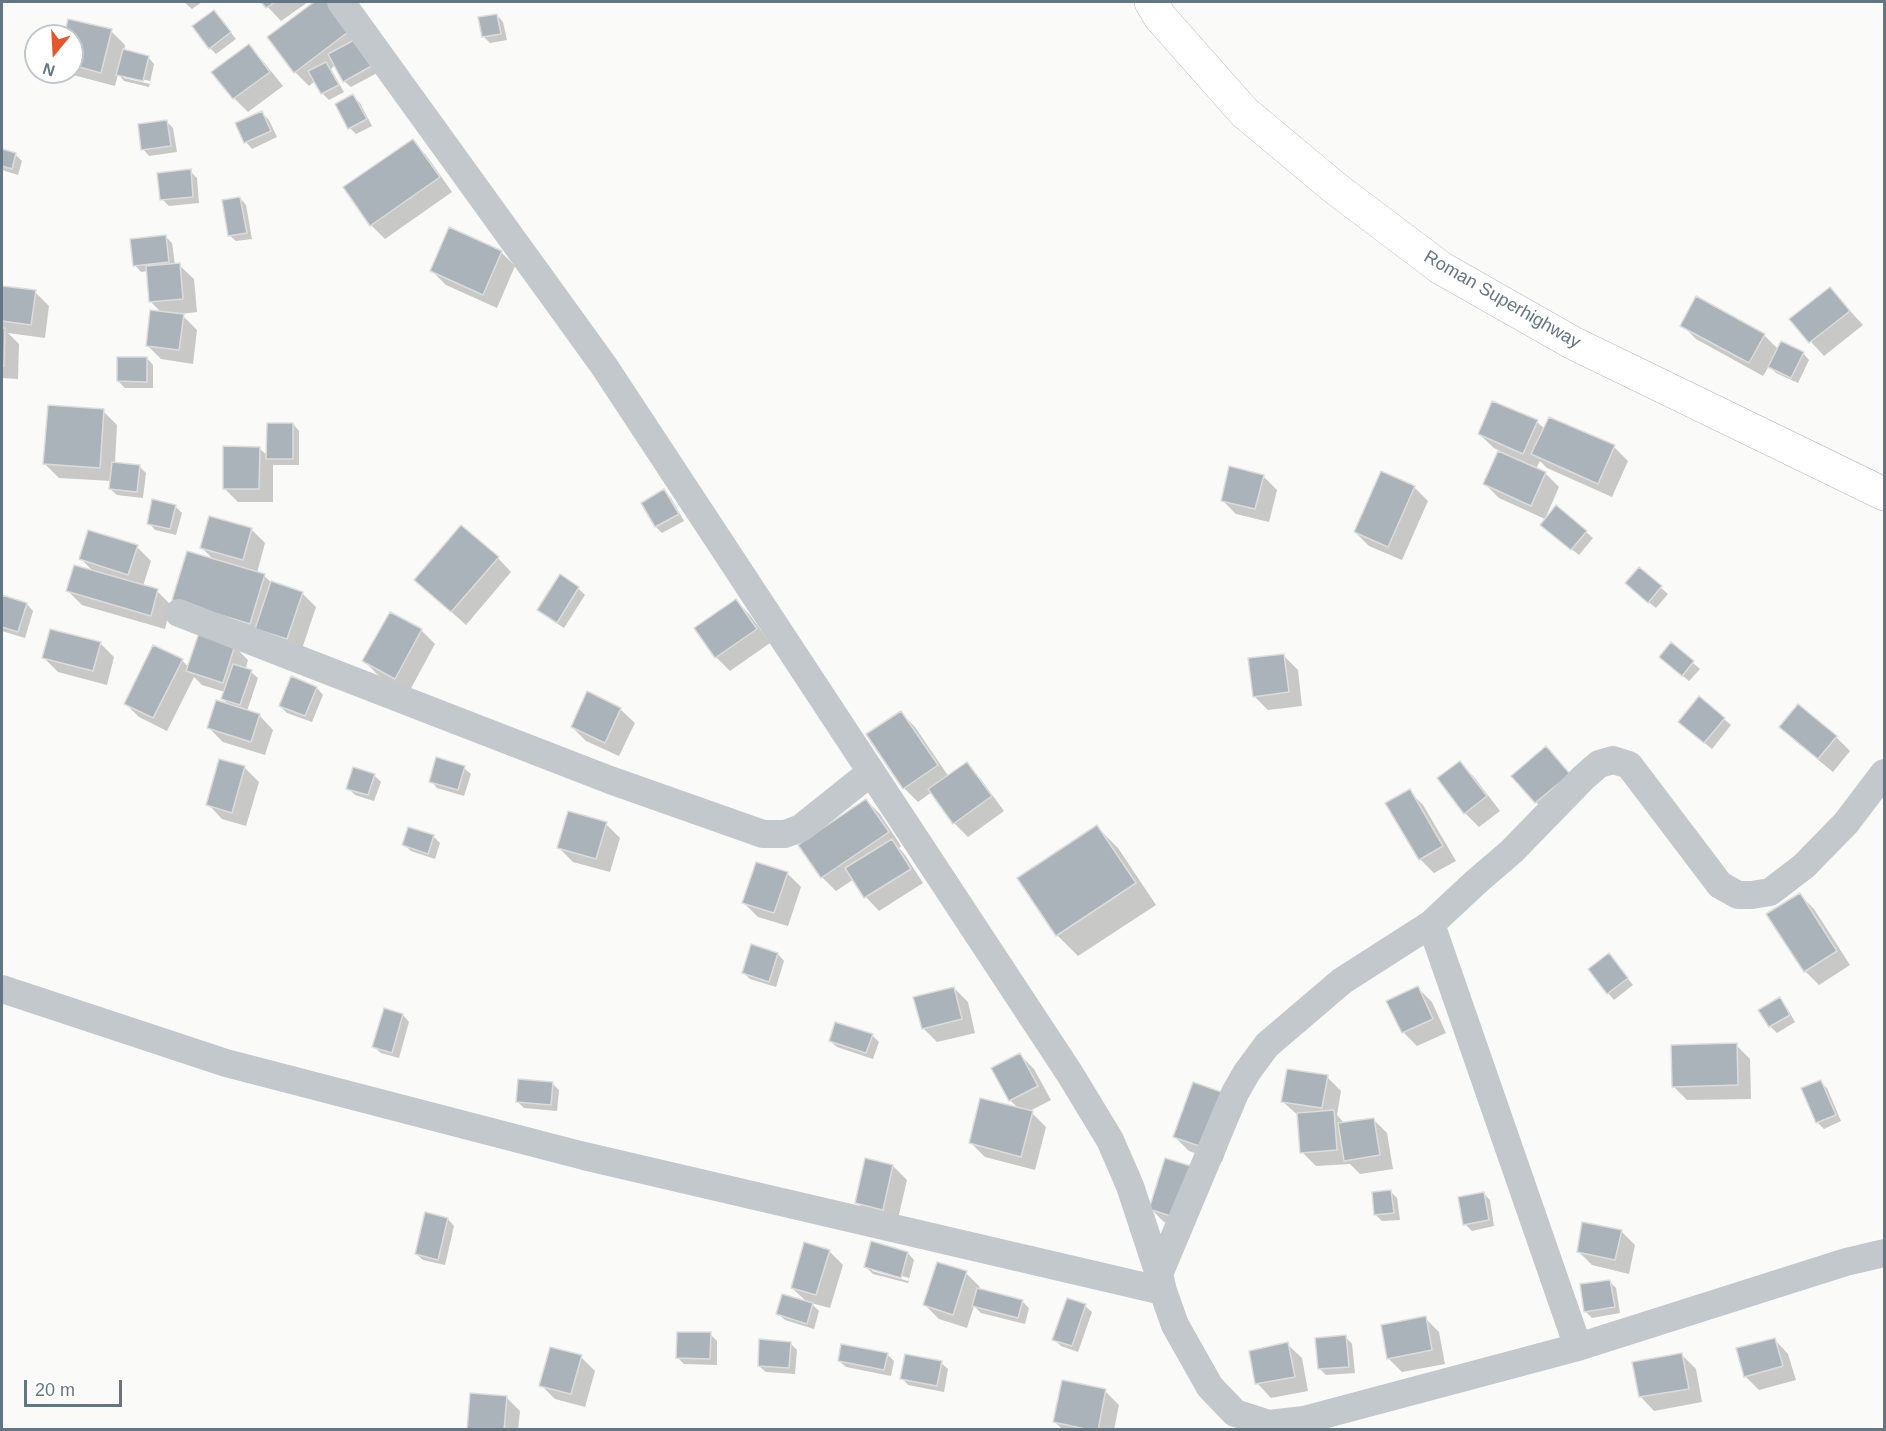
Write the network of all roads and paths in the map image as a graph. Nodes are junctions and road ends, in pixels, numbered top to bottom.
1 (341, 2) edge
2 (1151, 2) edge
3 (1884, 494) edge
4 (179, 613) dead end
5 (871, 772) junction
6 (1884, 773) edge
7 (1431, 924) junction
8 (2, 988) edge
9 (1884, 1253) edge
10 (1161, 1282) junction
11 (1578, 1347) junction
12 (1262, 1426) edge

1 - 5 street
2 - 3 main road, Roman Superhighway
4 - 5 street
5 - 10 street
6 - 7 street
7 - 10 street
7 - 11 street
8 - 10 street
9 - 11 street
10 - 12 street
11 - 12 street

